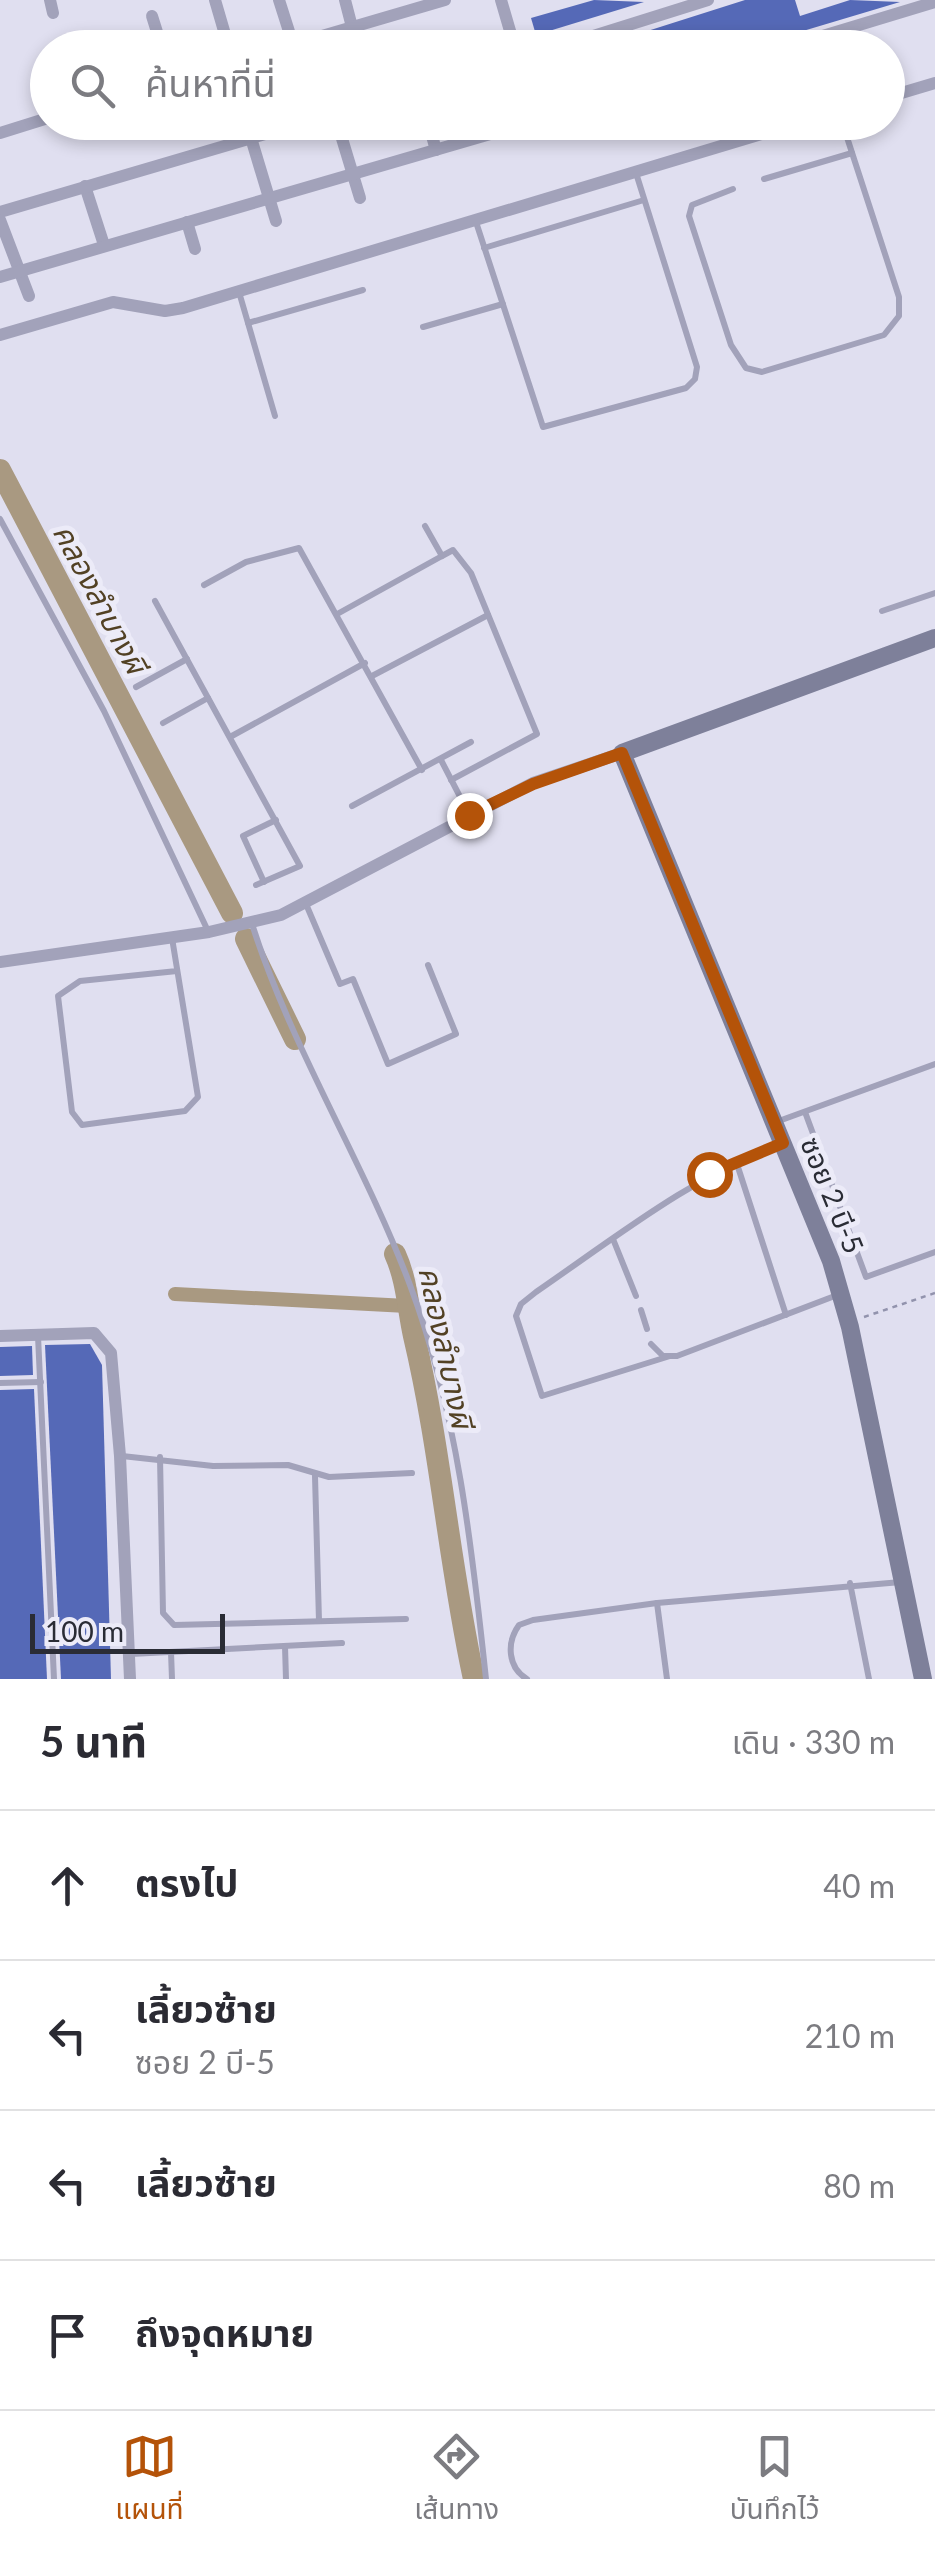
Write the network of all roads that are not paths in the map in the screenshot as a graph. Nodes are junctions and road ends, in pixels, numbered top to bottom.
1 (215, 0) edge
2 (280, 0) edge
3 (344, 0) edge
4 (445, 0) edge
5 (501, 0) edge
6 (708, 0) edge
7 (935, 2) edge
8 (414, 4) edge
9 (152, 16) dead end
10 (352, 27) junction
11 (156, 30) edge
12 (224, 30) edge
13 (285, 30) edge
14 (342, 30) edge
15 (510, 30) edge
16 (612, 30) edge
17 (842, 30) edge
18 (935, 82) edge
19 (905, 92) edge
20 (30, 124) edge
21 (0, 133) edge
22 (244, 140) edge
23 (252, 140) edge
24 (343, 140) edge
25 (433, 140) edge
26 (470, 140) edge
27 (742, 140) edge
28 (848, 140) edge
29 (436, 150) junction
30 (852, 153) junction
31 (636, 172) junction
32 (353, 173) junction
33 (764, 179) dead end
34 (85, 186) junction
35 (733, 188) dead end
36 (269, 197) junction
37 (360, 198) dead end
38 (644, 200) junction
39 (0, 212) edge
40 (0, 220) edge
41 (475, 220) junction
42 (187, 222) junction
43 (276, 222) dead end
44 (104, 245) junction
45 (484, 248) junction
46 (195, 249) dead end
47 (19, 271) junction
48 (0, 277) edge
49 (364, 290) dead end
50 (239, 292) junction
51 (29, 296) dead end
52 (503, 304) junction
53 (248, 323) junction
54 (424, 327) dead end
55 (0, 335) edge
56 (275, 416) dead end
57 (0, 518) edge
58 (425, 526) dead end
59 (442, 556) junction
60 (204, 586) dead end
61 (935, 593) edge
62 (156, 601) dead end
63 (882, 611) dead end
64 (338, 613) junction
65 (488, 615) junction
66 (935, 638) edge
67 (187, 659) junction
68 (365, 662) junction
69 (372, 676) junction
70 (136, 687) dead end
71 (208, 698) junction
72 (164, 723) dead end
73 (230, 737) junction
74 (471, 742) dead end
75 (622, 753) junction
76 (440, 760) junction
77 (422, 770) junction
78 (451, 780) junction
79 (352, 806) dead end
80 (469, 815) junction
81 (276, 820) junction
82 (264, 882) junction
83 (256, 886) dead end
84 (305, 903) junction
85 (252, 924) junction
86 (208, 932) junction
87 (172, 937) junction
88 (0, 962) edge
89 (428, 965) dead end
90 (177, 971) junction
91 (935, 1064) edge
92 (806, 1112) junction
93 (775, 1123) junction
94 (783, 1143) junction
95 (736, 1161) junction
96 (614, 1239) junction
97 (935, 1252) edge
98 (841, 1294) junction
99 (636, 1296) dead end
100 (641, 1310) dead end
101 (786, 1315) junction
102 (647, 1329) dead end
103 (38, 1335) junction
104 (0, 1336) edge
105 (651, 1344) dead end
106 (670, 1356) junction
107 (41, 1382) junction
108 (0, 1384) edge
109 (120, 1456) junction
110 (160, 1457) junction
111 (412, 1472) dead end
112 (315, 1476) junction
113 (902, 1582) junction
114 (850, 1584) junction
115 (658, 1603) junction
116 (406, 1619) dead end
117 (319, 1622) junction
118 (342, 1644) dead end
119 (285, 1646) junction
120 (171, 1652) junction
121 (130, 1654) junction
122 (54, 1679) edge
123 (130, 1679) edge
124 (172, 1679) edge
125 (286, 1679) edge
126 (486, 1679) edge
127 (527, 1679) edge
128 (667, 1679) edge
129 (869, 1679) edge
130 (922, 1679) edge

1 - 12 street
2 - 13 street
3 - 10 street
4 - 8 street
5 - 15 street
6 - 16 street
7 - 17 street
8 - 10 street
9 - 11 street
10 - 14 street
18 - 19 street
20 - 21 street
22 - 34 street
23 - 36 street
24 - 32 street
25 - 29 street
26 - 29 street
27 - 31 street
28 - 30 lane
29 - 32 street
30 - 33 lane
30 - 35 lane
31 - 38 lane
31 - 41 street
32 - 36 street
32 - 37 street
34 - 39 street
34 - 44 street
36 - 42 street
36 - 43 street
38 - 45 lane
38 - 52 lane
40 - 47 street
41 - 45 lane
41 - 50 street
42 - 44 street
42 - 46 street
44 - 47 street
45 - 52 lane
47 - 48 street
47 - 51 street
49 - 53 lane
50 - 53 lane
50 - 55 street
52 - 54 lane
53 - 56 lane
57 - 86 lane
58 - 59 lane
59 - 64 lane
59 - 65 lane
60 - 64 lane
61 - 63 lane
62 - 67 lane
64 - 68 lane
65 - 69 lane
65 - 78 lane
66 - 75 street
67 - 70 lane
67 - 71 lane
68 - 69 lane
68 - 73 lane
69 - 77 lane
71 - 72 lane
71 - 73 lane
73 - 81 lane
74 - 76 lane
75 - 80 street
75 - 93 street, ซอย 2 บี-5
76 - 77 lane
76 - 78 lane
77 - 79 lane
78 - 80 lane
80 - 84 street
81 - 82 lane
81 - 82 lane
82 - 83 lane
84 - 85 street
84 - 89 lane
85 - 86 street
85 - 126 lane
86 - 87 street
87 - 88 street
87 - 90 lane
90 - 90 lane
91 - 92 lane
92 - 93 lane
92 - 97 lane
93 - 94 street, ซอย 2 บี-5
94 - 95 lane
94 - 98 street, ซอย 2 บี-5
95 - 96 lane
95 - 101 lane
96 - 99 lane
96 - 106 lane
98 - 101 lane
98 - 113 street, ซอย 2 บี-5
100 - 102 lane
101 - 106 lane
103 - 104 street
103 - 107 lane
103 - 109 street
105 - 106 lane
107 - 108 lane
107 - 122 lane
109 - 110 lane
109 - 121 street
110 - 112 lane
110 - 117 lane
111 - 112 lane
112 - 117 lane
113 - 114 lane
113 - 130 street, ซอย 2 บี-5
114 - 115 lane
114 - 129 lane
115 - 127 lane
115 - 128 lane
116 - 117 lane
118 - 119 lane
119 - 120 lane
119 - 125 lane
120 - 121 lane
120 - 124 lane
121 - 123 street

